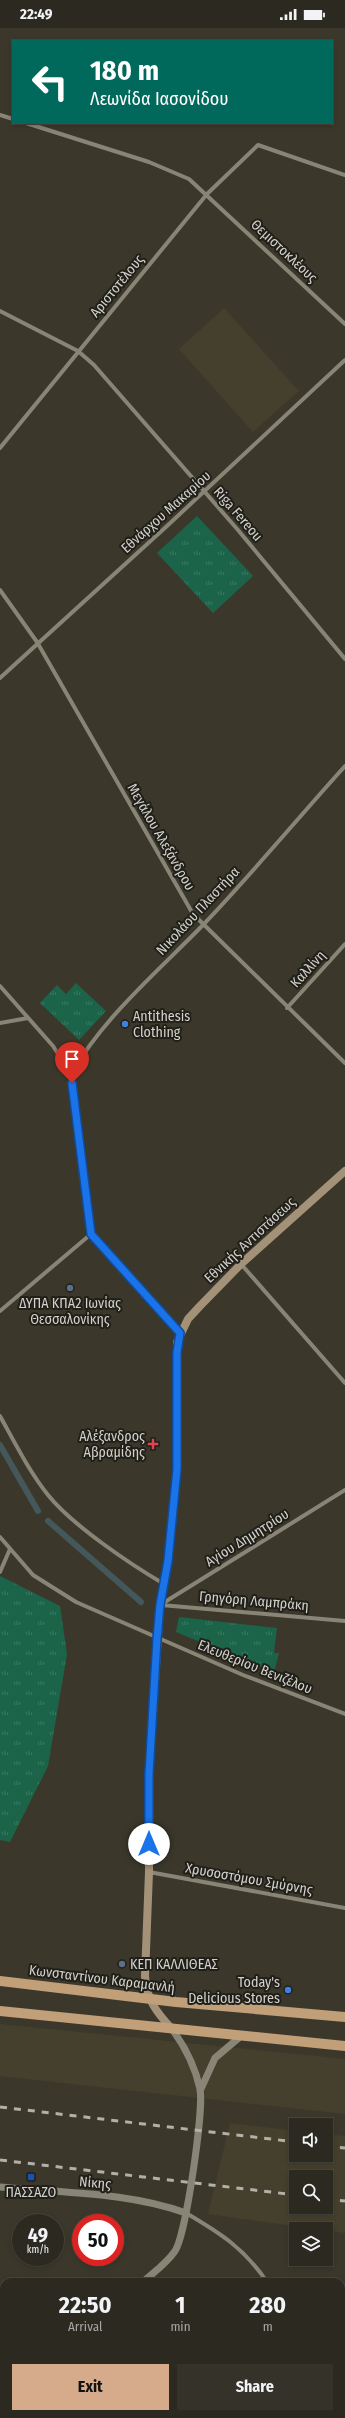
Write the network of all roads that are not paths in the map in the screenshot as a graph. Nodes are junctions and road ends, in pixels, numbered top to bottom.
1 (0, 115) edge
2 (12, 119) edge
3 (29, 124) edge
4 (345, 175) edge
5 (207, 194) junction
6 (0, 311) edge
7 (345, 324) edge
8 (78, 352) junction
9 (345, 360) edge
10 (0, 448) edge
11 (204, 492) junction
12 (0, 590) edge
13 (37, 642) junction
14 (345, 659) edge
15 (0, 678) edge
16 (345, 766) edge
17 (202, 925) junction
18 (345, 944) edge
19 (0, 986) edge
20 (287, 1008) junction
21 (28, 1018) junction
22 (0, 1023) edge
23 (345, 1063) edge
24 (71, 1074) junction
25 (345, 1171) edge
26 (91, 1234) junction
27 (241, 1264) junction
28 (0, 1311) edge
29 (180, 1333) junction
30 (345, 1383) edge
31 (0, 1416) edge
32 (345, 1490) edge
33 (0, 1538) edge
34 (10, 1549) junction
35 (0, 1572) edge
36 (164, 1584) junction
37 (160, 1605) junction
38 (345, 1620) edge
39 (157, 1639) junction
40 (345, 1714) edge
41 (149, 1872) junction
42 (345, 1908) edge
43 (0, 1981) edge
44 (149, 1999) junction
45 (0, 2011) edge
46 (345, 2017) edge
47 (172, 2029) junction
48 (241, 2036) junction
49 (345, 2046) edge
50 (200, 2091) junction
51 (0, 2187) edge
52 (186, 2213) junction
53 (148, 2278) edge
54 (264, 2278) edge

1 - 2 street
3 - 5 street, Θεμιστοκλέους
4 - 5 street, Αριστοτέλους
5 - 7 street, Θεμιστοκλέους
5 - 8 street, Αριστοτέλους
6 - 8 street, Riga Fereou
8 - 10 street, Αριστοτέλους
8 - 11 street, Riga Fereou
9 - 11 street, Εθνάρχου Μακαρίου
11 - 13 street, Εθνάρχου Μακαρίου
11 - 14 street, Riga Fereou
12 - 13 street, Μεγάλου Αλεξάνδρου
13 - 15 street, Εθνάρχου Μακαρίου
13 - 17 street, Μεγάλου Αλεξάνδρου
16 - 17 street, Νικολάου Πλαστήρα
17 - 20 street, Μεγάλου Αλεξάνδρου
17 - 24 street, Νικολάου Πλαστήρα
18 - 20 street, Καλλίνη
19 - 21 street
20 - 23 street, Μεγάλου Αλεξάνδρου
21 - 22 street
21 - 24 street
24 - 26 street
25 - 27 main road, Εθνικής Αντιστάσεως
26 - 28 street
26 - 29 street
27 - 29 main road, Εθνικής Αντιστάσεως
27 - 30 street
29 - 36 main road
31 - 36 street
32 - 37 street, Αγίου Δημητρίου
33 - 34 street, Ελευθερίου Βενιζέλου
34 - 35 street
34 - 39 street, Ελευθερίου Βενιζέλου
36 - 37 main road
37 - 38 street, Γρηγόρη Λαμπράκη
37 - 39 main road
39 - 40 street, Ελευθερίου Βενιζέλου
39 - 41 main road
41 - 42 street, Χρυσοστόμου Σμύρνης
41 - 44 main road
43 - 44 main road, Κωνσταντίνου Καραμανλή
44 - 46 main road, Κωνσταντίνου Καραμανλή
44 - 47 main road
45 - 47 main road
47 - 48 main road
47 - 50 street
48 - 49 main road
48 - 50 street
50 - 52 street
51 - 52 street, Νίκης
52 - 53 street
52 - 54 street

